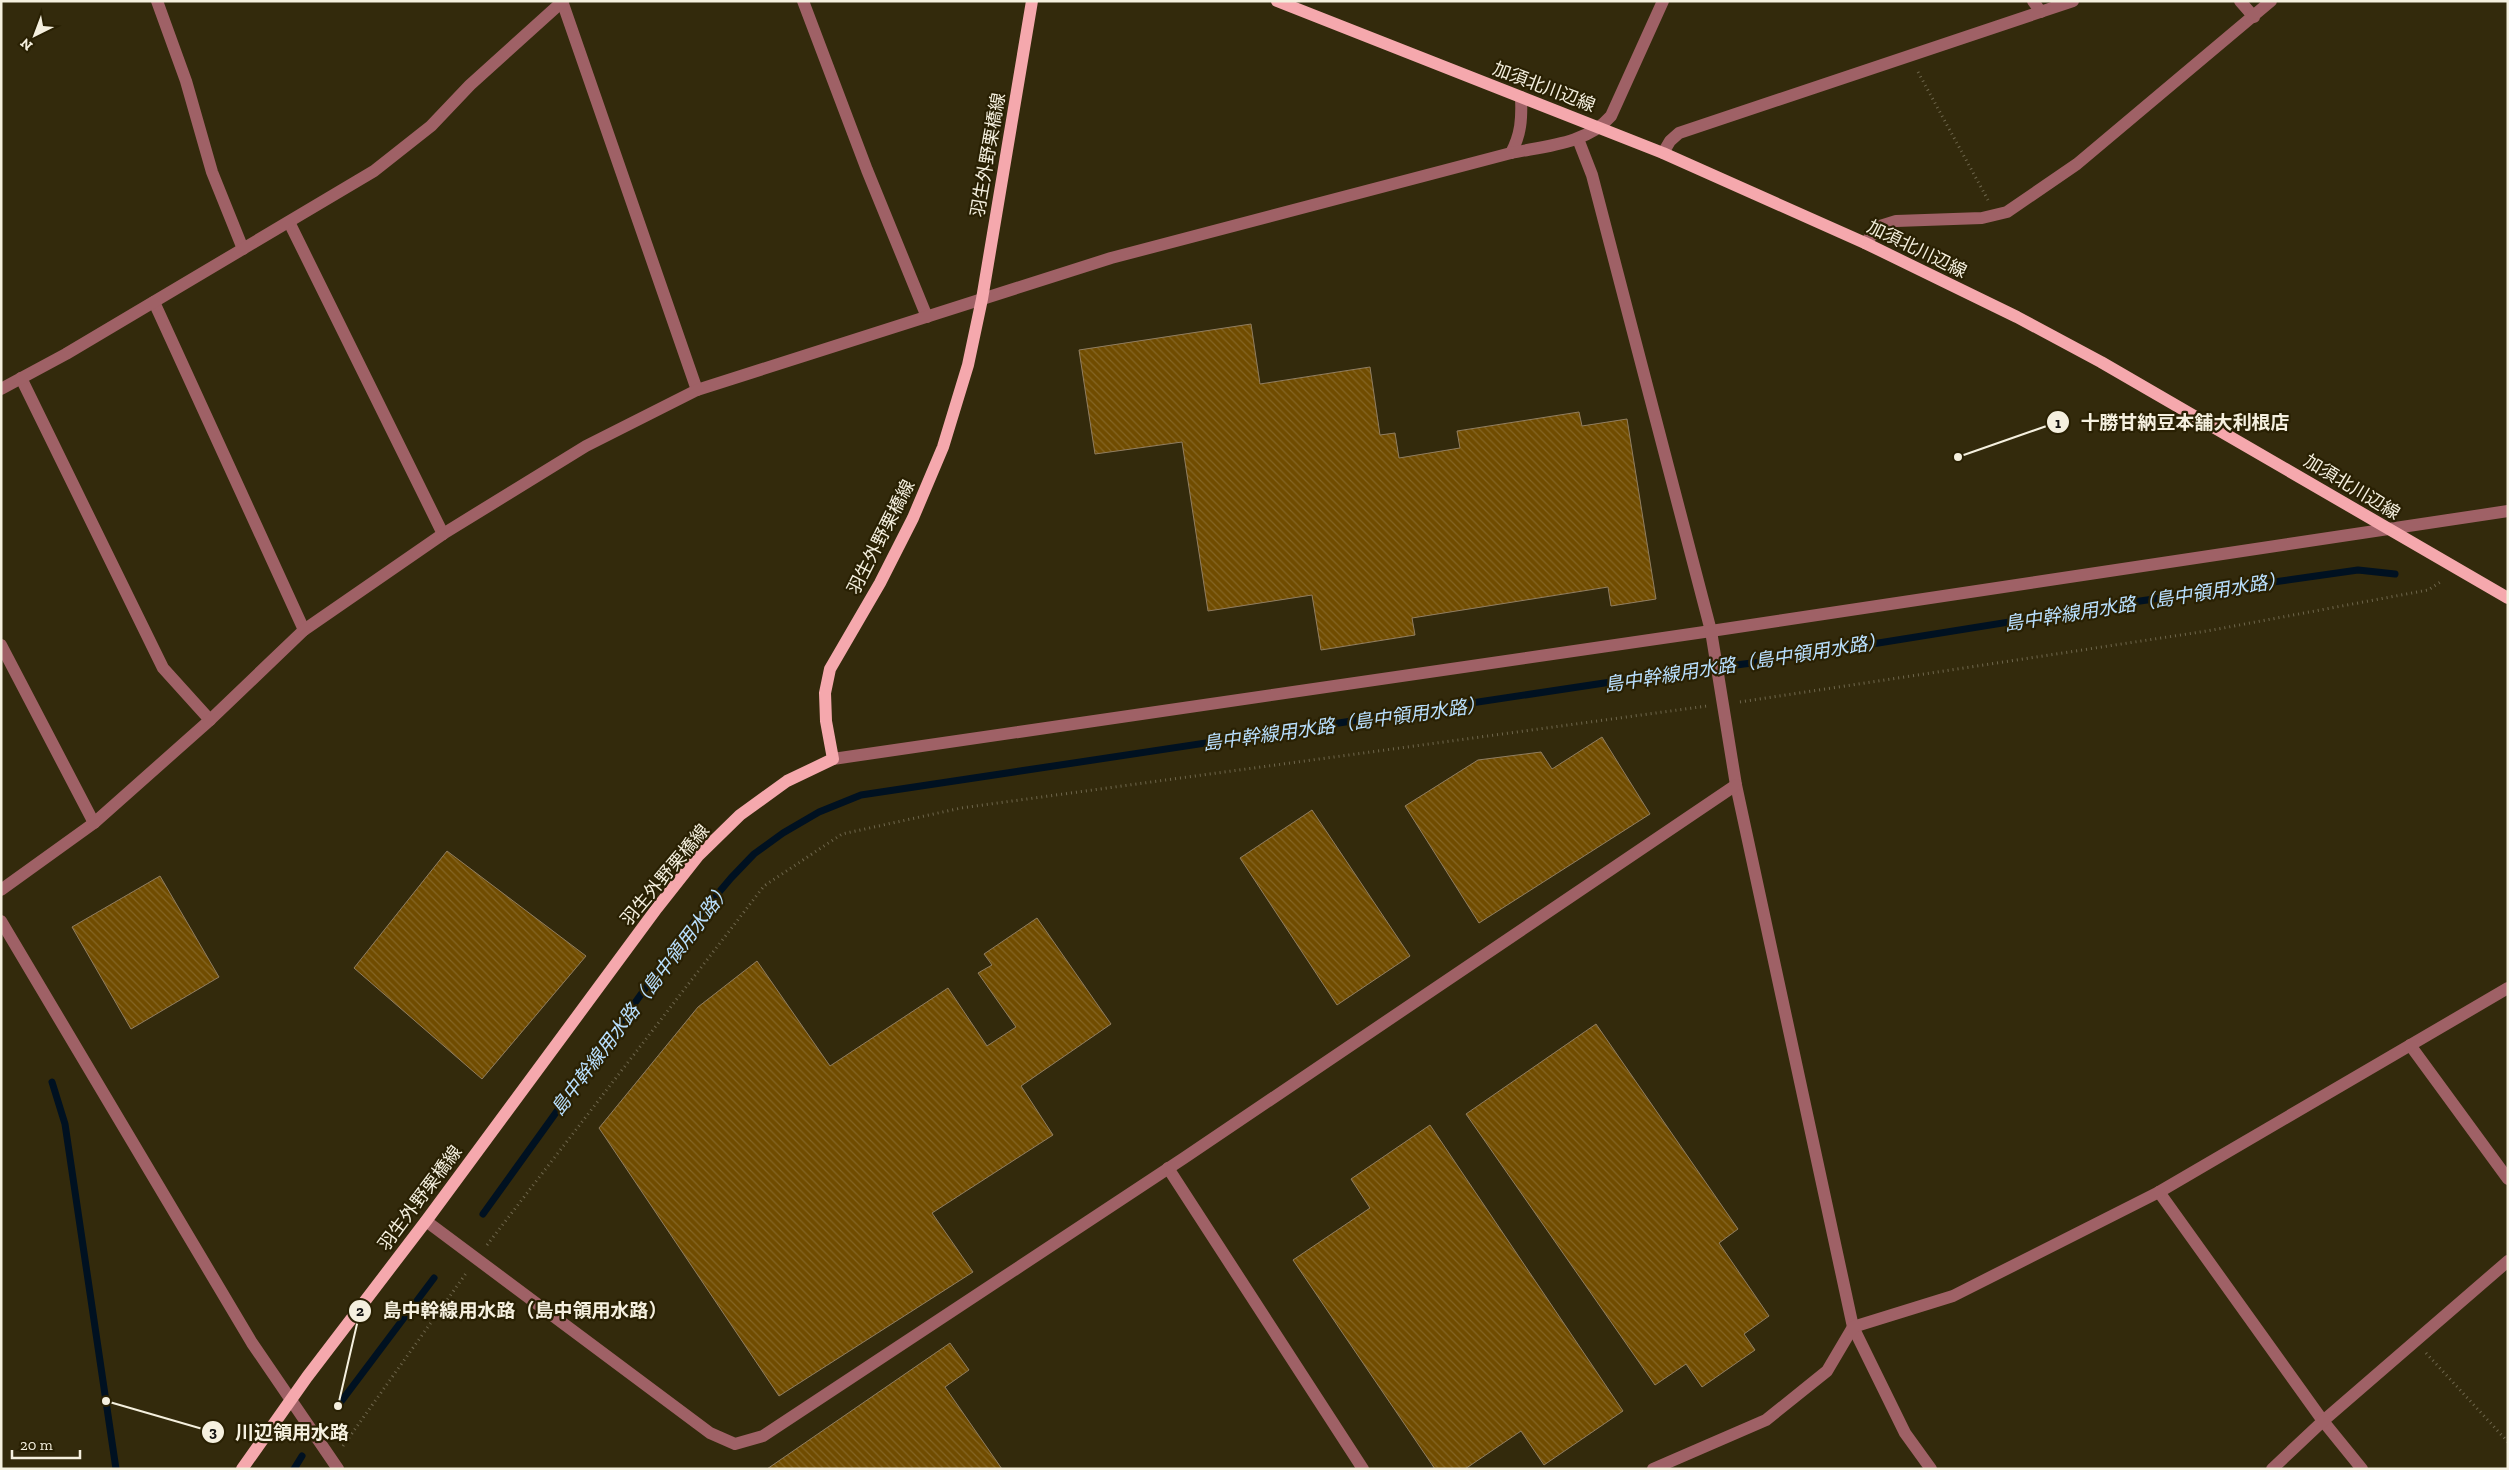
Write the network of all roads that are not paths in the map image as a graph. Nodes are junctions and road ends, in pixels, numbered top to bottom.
1 (157, 1) edge
2 (562, 1) edge
3 (803, 1) edge
4 (1032, 1) edge
5 (1277, 1) edge
6 (1663, 1) edge
7 (2073, 1) edge
8 (2240, 1) edge
9 (2271, 1) edge
10 (2037, 7) edge
11 (2254, 17) junction
12 (1521, 98) junction
13 (1601, 128) junction
14 (1578, 139) junction
15 (1511, 153) junction
16 (1663, 153) junction
17 (289, 222) junction
18 (1865, 243) junction
19 (243, 249) junction
20 (982, 299) junction
21 (154, 302) junction
22 (927, 317) junction
23 (21, 378) junction
24 (1, 388) edge
25 (696, 390) junction
26 (2508, 511) edge
27 (2390, 530) junction
28 (443, 534) junction
29 (2508, 598) edge
30 (304, 630) junction
31 (1711, 631) junction
32 (1, 645) edge
33 (210, 720) junction
34 (833, 759) junction
35 (1736, 785) junction
36 (94, 823) junction
37 (1, 890) edge
38 (1, 921) edge
39 (2508, 988) edge
40 (2410, 1045) junction
41 (1168, 1168) junction
42 (2508, 1179) edge
43 (2159, 1192) junction
44 (426, 1221) junction
45 (2508, 1261) edge
46 (1853, 1327) junction
47 (291, 1400) junction
48 (2323, 1421) junction
49 (335, 1463) edge
50 (242, 1469) edge
51 (1363, 1469) edge
52 (1653, 1469) edge
53 (1931, 1469) edge
54 (2272, 1469) edge
55 (2362, 1469) edge

1 - 19 street
2 - 17 street
2 - 25 street
3 - 22 street
4 - 20 main road, 羽生外野栗橋線
5 - 12 main road, 加須北川辺線
6 - 13 street
7 - 10 street
8 - 11 street
9 - 11 street
10 - 16 street
11 - 18 street
12 - 13 main road, 加須北川辺線
12 - 15 street
13 - 14 street
13 - 16 main road, 加須北川辺線
14 - 15 street
14 - 31 street
15 - 20 street
16 - 18 main road, 加須北川辺線
17 - 19 street
17 - 28 street
18 - 27 main road, 加須北川辺線
19 - 21 street
20 - 22 street
20 - 34 main road, 羽生外野栗橋線
21 - 23 street
21 - 30 street
22 - 25 street
23 - 24 street
23 - 33 street
25 - 28 street
26 - 27 street
27 - 29 main road, 加須北川辺線
27 - 31 street
28 - 30 street
30 - 33 street
31 - 34 street
31 - 35 street
32 - 36 street
33 - 36 street
34 - 44 main road, 羽生外野栗橋線
35 - 41 street
35 - 46 street
36 - 37 street
38 - 47 street
39 - 40 street
40 - 42 street
40 - 43 street
41 - 44 street
41 - 51 street
43 - 46 street
43 - 48 street
44 - 47 main road, 羽生外野栗橋線
45 - 48 street
46 - 52 street
46 - 53 street
47 - 49 street
47 - 50 main road, 羽生外野栗橋線
48 - 54 street
48 - 55 street

